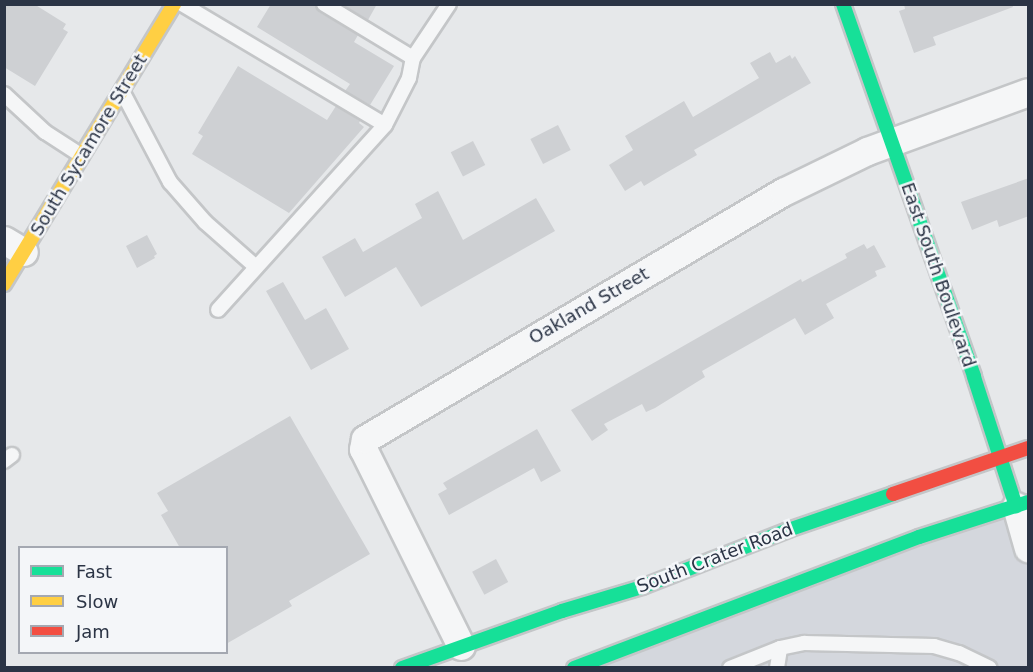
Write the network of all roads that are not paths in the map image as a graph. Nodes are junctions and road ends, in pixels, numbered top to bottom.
1 (174, 4) edge
2 (182, 4) edge
3 (324, 4) edge
4 (449, 4) edge
5 (843, 4) edge
6 (413, 58) junction
7 (122, 91) junction
8 (1029, 92) edge
9 (4, 94) edge
10 (385, 125) junction
11 (892, 142) junction
12 (82, 157) junction
13 (14, 246) edge
14 (256, 267) junction
15 (4, 284) edge
16 (218, 310) dead end
17 (1029, 448) edge
18 (1000, 456) junction
19 (1022, 504) edge
20 (1029, 548) edge
21 (461, 646) junction
22 (780, 648) junction
23 (402, 668) edge
24 (574, 668) edge
25 (730, 668) edge
26 (777, 668) edge
27 (990, 668) edge

1 - 7 main road, South Sycamore Street
2 - 10 lane
3 - 6 lane
4 - 6 lane
5 - 11 main road, East South Boulevard
6 - 10 lane
7 - 12 main road, South Sycamore Street
7 - 14 lane
8 - 11 street, Oakland Street
9 - 12 lane
10 - 14 lane
11 - 18 main road, East South Boulevard
11 - 21 street, Oakland Street
12 - 13 main road, South Sycamore Street
13 - 15 main road, South Sycamore Street
14 - 16 lane
17 - 18 main road, South Crater Road
18 - 19 main road, East South Boulevard
18 - 21 main road, South Crater Road
19 - 20 street, East South Boulevard
19 - 24 main road
21 - 23 main road, South Crater Road
22 - 25 lane
22 - 26 lane
22 - 27 lane

